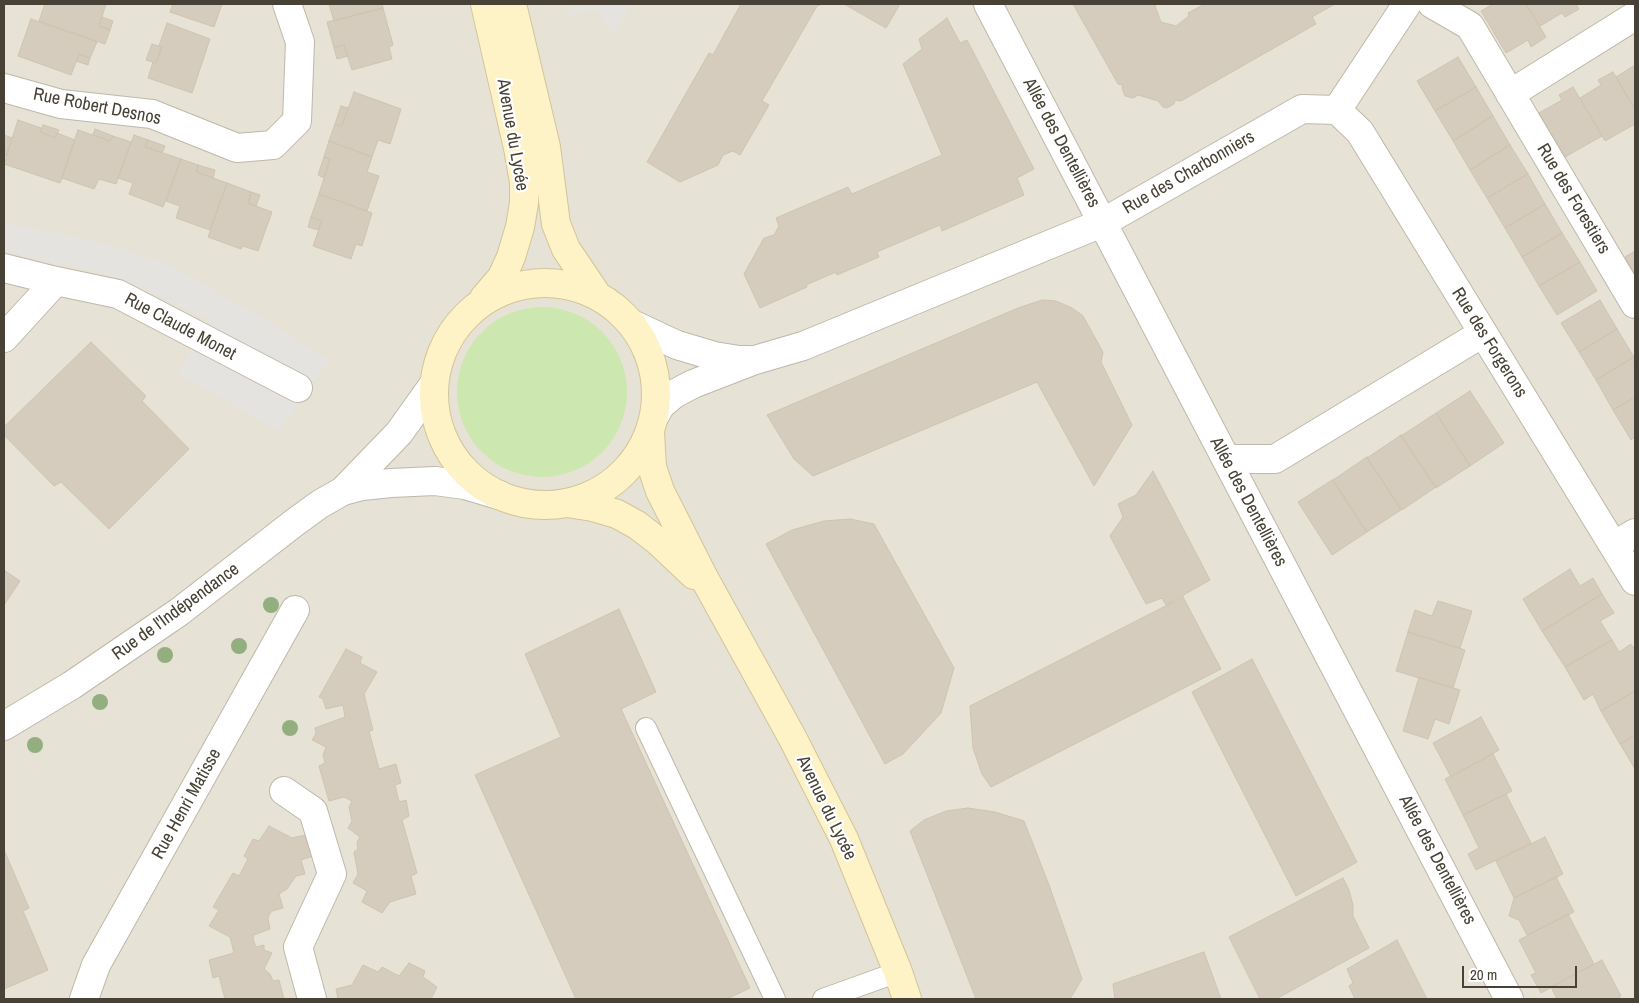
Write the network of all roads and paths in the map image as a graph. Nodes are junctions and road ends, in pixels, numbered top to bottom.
1 (286, 4) edge
2 (485, 4) edge
3 (512, 4) edge
4 (988, 4) edge
5 (1407, 4) edge
6 (1432, 4) edge
7 (1635, 16) edge
8 (4, 88) edge
9 (1510, 94) junction
10 (1337, 110) junction
11 (1102, 223) junction
12 (4, 268) edge
13 (56, 281) junction
14 (597, 295) junction
15 (1635, 304) edge
16 (469, 312) junction
17 (632, 324) junction
18 (1483, 333) junction
19 (4, 338) edge
20 (756, 360) junction
21 (434, 384) junction
22 (298, 388) dead end
23 (652, 425) junction
24 (1226, 459) junction
25 (343, 491) junction
26 (499, 495) junction
27 (566, 503) junction
28 (1625, 539) edge
29 (1635, 580) edge
30 (295, 610) dead end
31 (730, 623) junction
32 (4, 726) edge
33 (646, 728) dead end
34 (284, 792) dead end
35 (898, 972) junction
36 (84, 999) edge
37 (312, 999) edge
38 (775, 999) edge
39 (823, 999) edge
40 (908, 999) edge
41 (1509, 999) edge

1 - 8 street, Rue Robert Desnos
2 - 16 main road, Avenue du Lycée
3 - 14 main road, Avenue du Lycée
4 - 11 street, Allée des Dentellières
5 - 10 street
6 - 9 street, Rue des Forestiers
7 - 9 street
9 - 15 street, Rue des Forestiers
10 - 11 street, Rue des Charbonniers
10 - 18 street, Rue des Forgerons
11 - 20 street, Rue des Charbonniers
11 - 24 street, Allée des Dentellières
12 - 13 street, Rue Claude Monet
13 - 19 street
13 - 22 street, Rue Claude Monet
14 - 16 main road
14 - 17 main road
16 - 21 main road
17 - 20 street, Rue des Charbonniers
17 - 23 main road
18 - 24 street
18 - 28 street, Rue des Forgerons
20 - 23 street, Rue des Charbonniers
21 - 25 street, Rue de l'Indépendance
21 - 26 main road
23 - 27 main road
23 - 31 main road, Avenue du Lycée
24 - 41 street, Allée des Dentellières
25 - 26 street, Rue de l'Indépendance
25 - 32 street, Rue de l'Indépendance
26 - 27 main road
27 - 31 main road, Avenue du Lycée
28 - 29 street, Rue des Forgerons
30 - 36 street, Rue Henri Matisse
31 - 35 main road, Avenue du Lycée
33 - 38 lane
34 - 37 street
35 - 39 lane
35 - 40 main road, Avenue du Lycée

